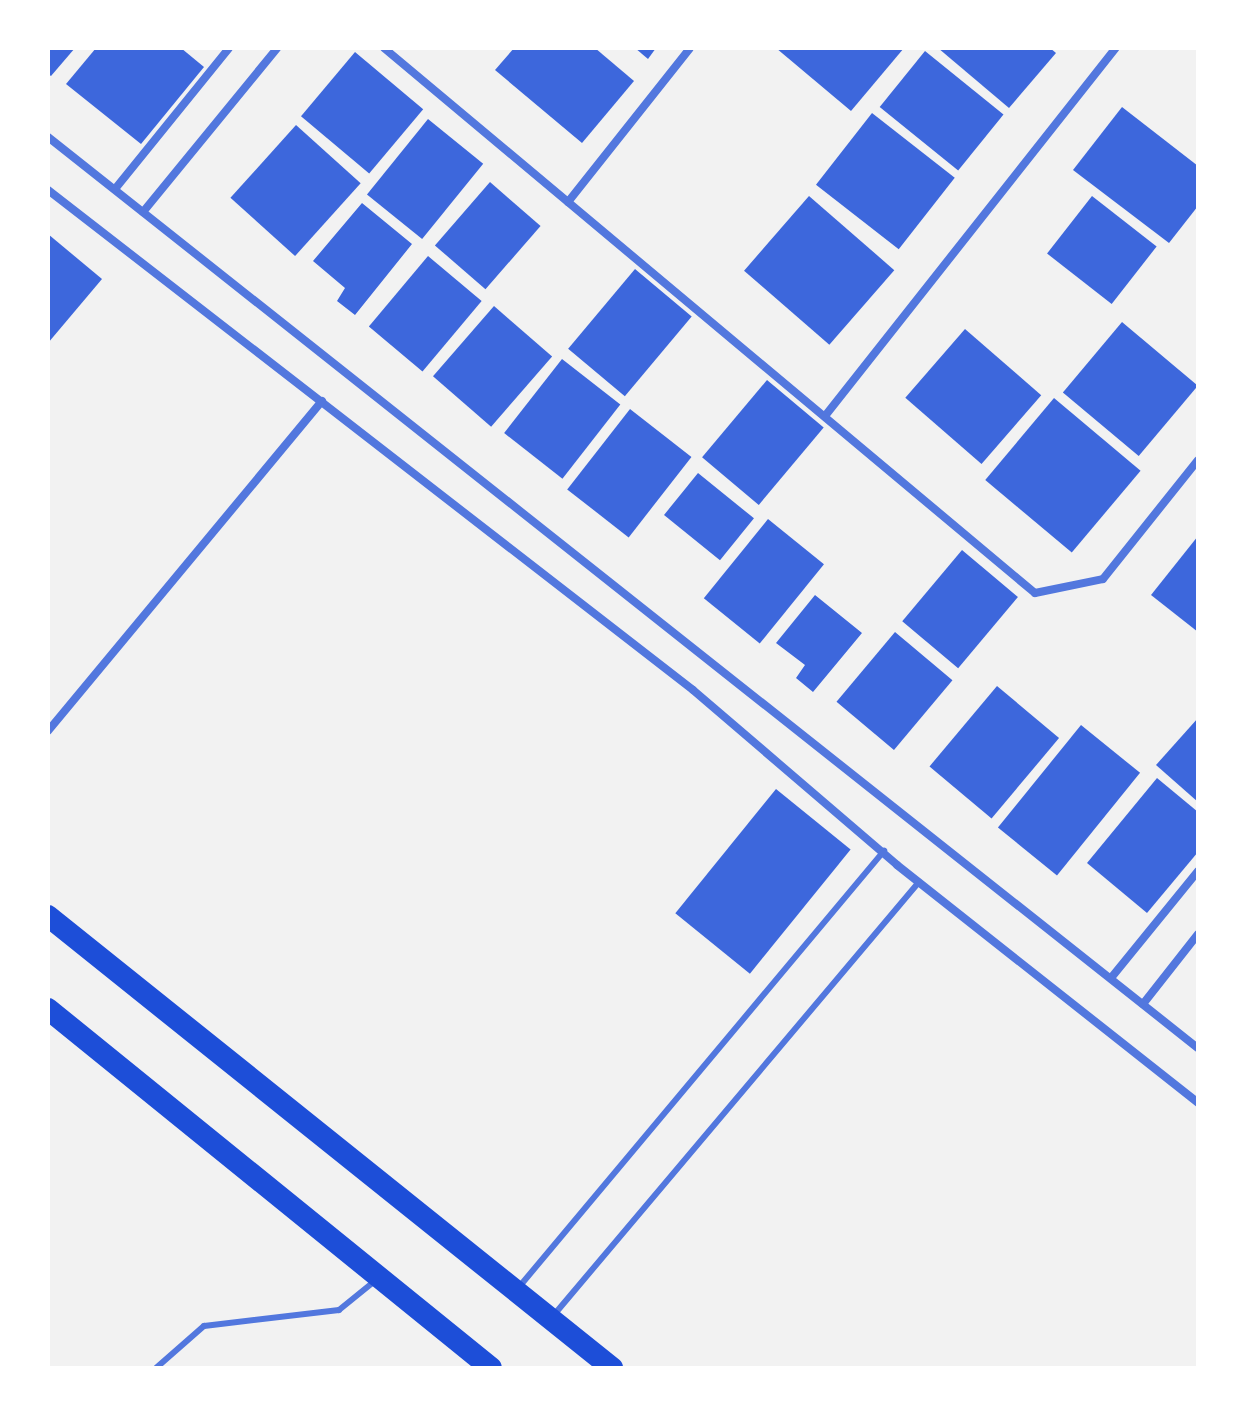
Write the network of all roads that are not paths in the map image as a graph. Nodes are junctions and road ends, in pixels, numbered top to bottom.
1 (229, 48) edge
2 (277, 48) edge
3 (384, 48) edge
4 (690, 48) edge
5 (1116, 48) edge
6 (48, 137) edge
7 (115, 189) junction
8 (48, 190) edge
9 (568, 202) junction
10 (143, 212) junction
11 (322, 401) junction
12 (825, 416) junction
13 (1198, 460) edge
14 (48, 731) edge
15 (884, 851) junction
16 (1198, 871) edge
17 (919, 882) junction
18 (48, 916) edge
19 (1198, 934) edge
20 (1111, 978) junction
21 (1143, 1004) junction
22 (48, 1009) edge
23 (1198, 1048) edge
24 (1198, 1103) edge
25 (379, 1277) junction
26 (516, 1290) junction
27 (551, 1318) junction
28 (156, 1368) edge
29 (491, 1368) edge
30 (612, 1368) edge

1 - 7 street
2 - 10 street
3 - 9 street
4 - 9 street
5 - 12 street
6 - 7 street
7 - 10 street
8 - 11 street
9 - 12 street
10 - 20 street
11 - 14 street
11 - 15 street
12 - 13 street
15 - 17 street
15 - 26 lane
16 - 20 street
17 - 24 street
17 - 27 lane
18 - 26 highway
19 - 21 street
20 - 21 street
21 - 23 street
22 - 25 highway
25 - 28 lane
25 - 29 highway
26 - 27 highway
27 - 30 highway

